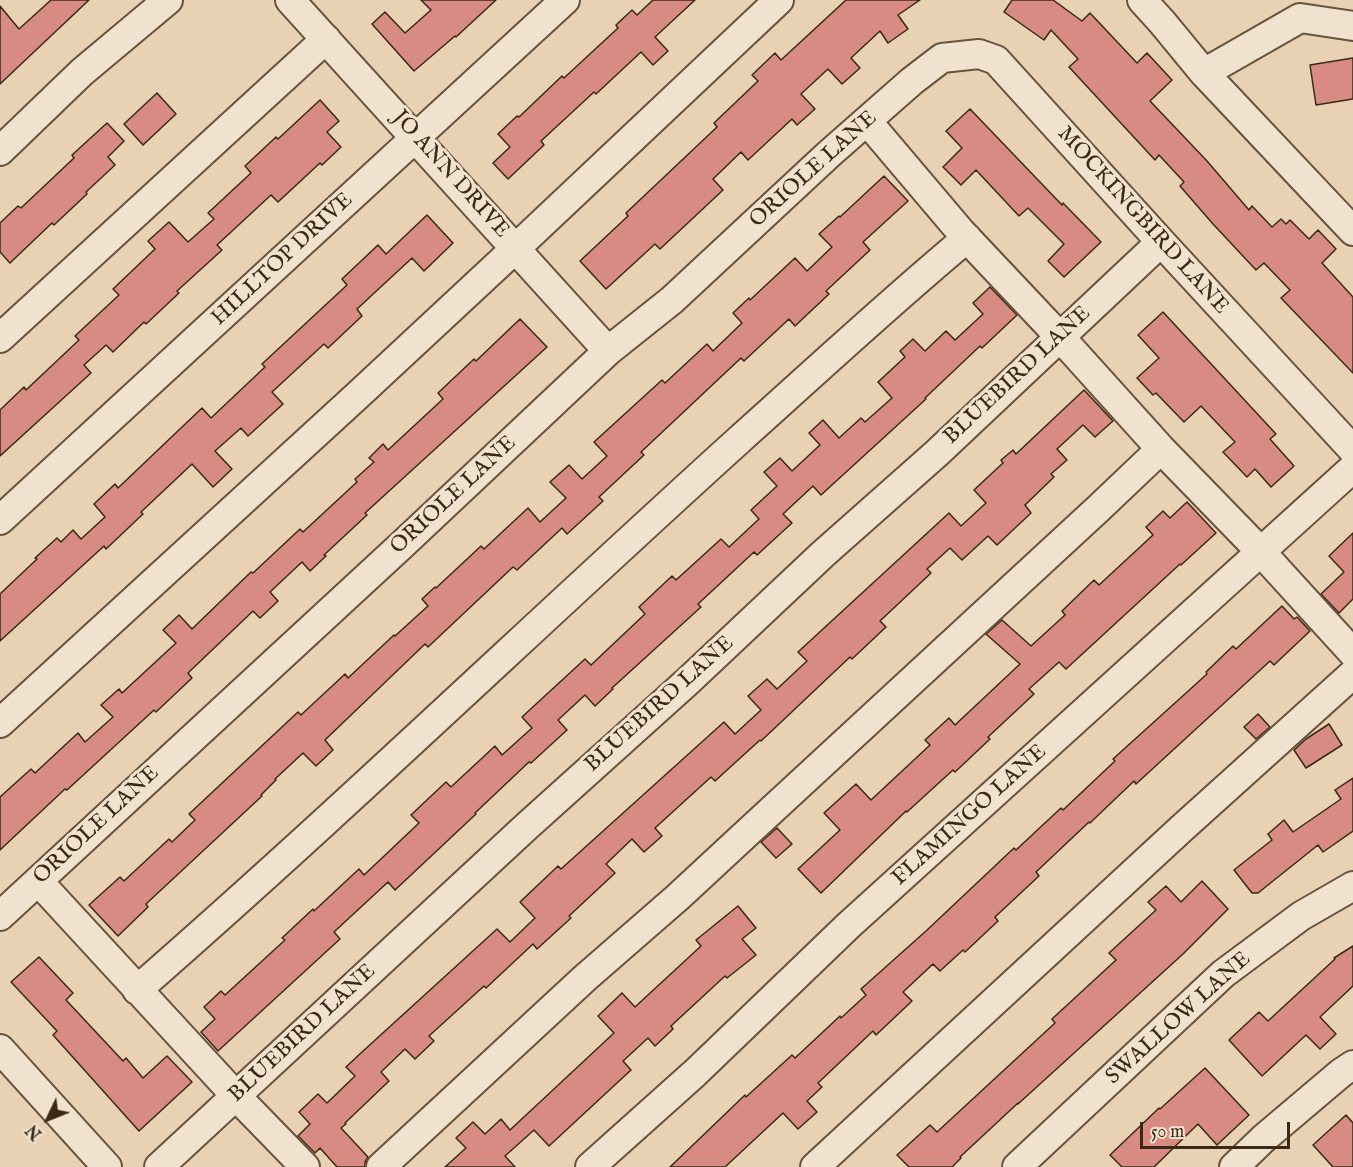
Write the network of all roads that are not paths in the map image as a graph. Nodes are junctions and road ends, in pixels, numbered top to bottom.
1 (168, 0) edge
2 (290, 0) edge
3 (565, 0) edge
4 (779, 0) edge
5 (1142, 0) edge
6 (1353, 26) edge
7 (326, 39) junction
8 (1204, 73) junction
9 (912, 81) joint
10 (867, 122) junction
11 (416, 138) junction
12 (0, 151) edge
13 (1353, 231) edge
14 (967, 238) junction
15 (1161, 242) junction
16 (516, 248) junction
17 (1060, 337) junction
18 (0, 338) edge
19 (608, 351) junction
20 (1161, 449) junction
21 (1353, 450) edge
22 (1353, 468) edge
23 (0, 520) edge
24 (1260, 552) junction
25 (1353, 653) edge
26 (1353, 674) edge
27 (0, 723) edge
28 (38, 881) junction
29 (1353, 886) edge
30 (0, 916) edge
31 (137, 990) junction
32 (0, 1049) edge
33 (1353, 1065) edge
34 (236, 1096) junction
35 (107, 1167) edge
36 (159, 1167) edge
37 (305, 1167) edge
38 (381, 1167) edge
39 (590, 1167) edge
40 (815, 1167) edge
41 (1017, 1167) edge
42 (1234, 1167) edge

1 - 12 street
2 - 7 street, JO ANN DRIVE
3 - 11 street, HILLTOP DRIVE
4 - 16 street
5 - 8 street
6 - 8 street
7 - 11 street, JO ANN DRIVE
7 - 18 street
8 - 13 street
9 - 10 street, ORIOLE LANE
9 - 15 street, MOCKINGBIRD LANE
10 - 14 street
10 - 19 street, ORIOLE LANE
11 - 16 street, JO ANN DRIVE
11 - 23 street, HILLTOP DRIVE
14 - 17 street
14 - 31 street
15 - 17 street, BLUEBIRD LANE
15 - 21 street, MOCKINGBIRD LANE
16 - 19 street, JO ANN DRIVE
16 - 27 street
17 - 20 street
17 - 34 street, BLUEBIRD LANE
19 - 28 street, ORIOLE LANE
20 - 24 street
20 - 38 street
22 - 24 street, FLAMINGO LANE
24 - 25 street
24 - 39 street, FLAMINGO LANE
26 - 40 street
28 - 30 street, ORIOLE LANE
28 - 31 street
29 - 41 street, SWALLOW LANE
31 - 34 street
32 - 35 street
33 - 42 street
34 - 36 street, BLUEBIRD LANE
34 - 37 street

